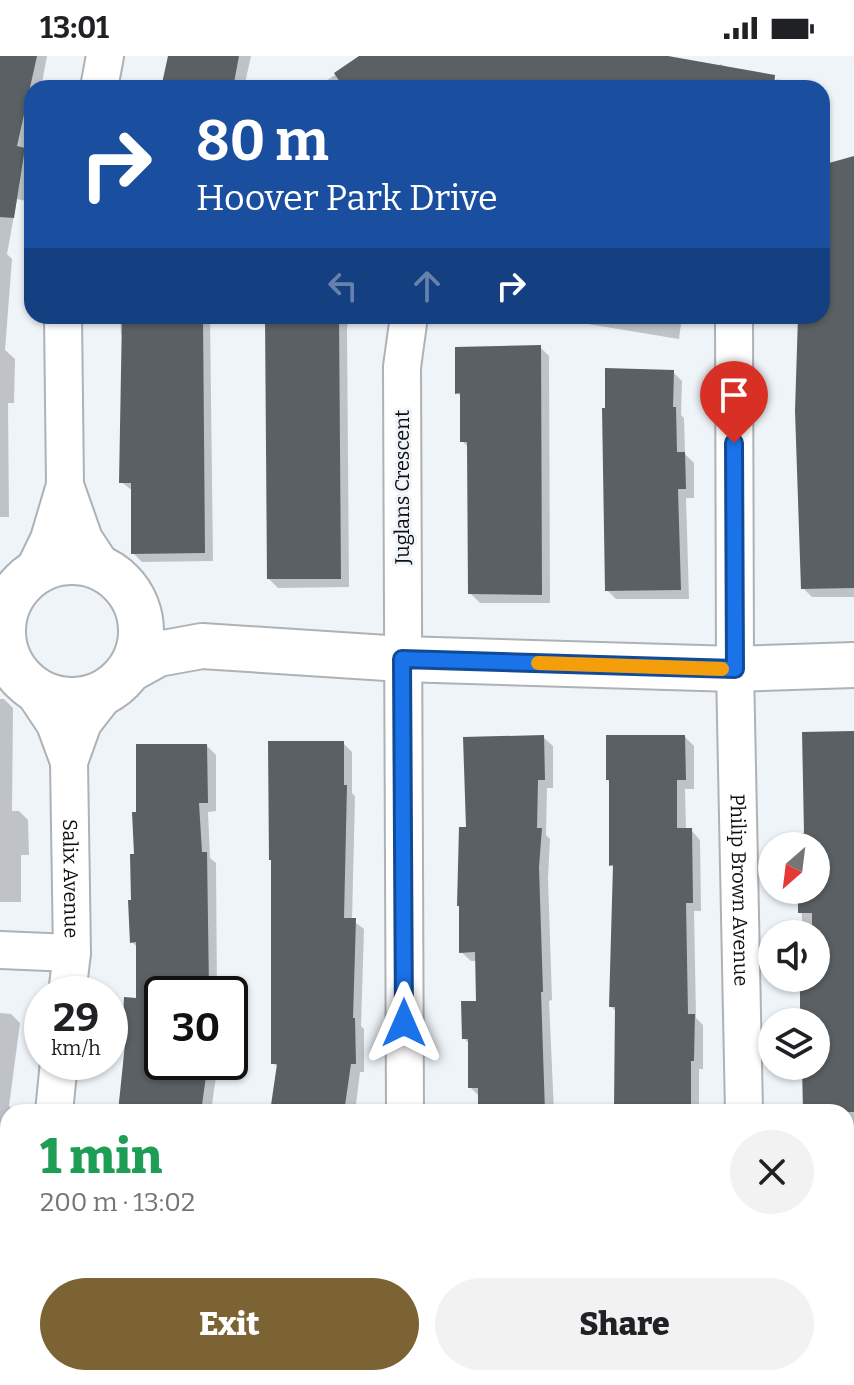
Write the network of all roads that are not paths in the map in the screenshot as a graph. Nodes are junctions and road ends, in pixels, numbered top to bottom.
1 (105, 56) edge
2 (100, 80) edge
3 (63, 324) edge
4 (408, 324) edge
5 (734, 324) edge
6 (65, 485) junction
7 (116, 580) junction
8 (17, 585) edge
9 (202, 646) junction
10 (402, 659) junction
11 (854, 665) edge
12 (13, 668) edge
13 (735, 669) junction
14 (118, 680) junction
15 (69, 762) junction
16 (0, 950) edge
17 (72, 953) junction
18 (69, 976) edge
19 (57, 1080) edge
20 (55, 1104) edge
21 (405, 1104) edge
22 (744, 1104) edge

1 - 2 street
3 - 6 street
4 - 10 street, Juglans Crescent
5 - 13 street
6 - 7 street
6 - 8 street
7 - 8 street
7 - 9 street
7 - 14 street
8 - 12 street
9 - 10 street
9 - 14 street
10 - 13 street
10 - 21 street, Juglans Crescent
11 - 13 street
12 - 14 street
12 - 15 street, Salix Avenue
13 - 22 street, Philip Brown Avenue
14 - 15 street, Salix Avenue
15 - 17 street, Salix Avenue
16 - 17 street
17 - 18 street, Salix Avenue
19 - 20 street

